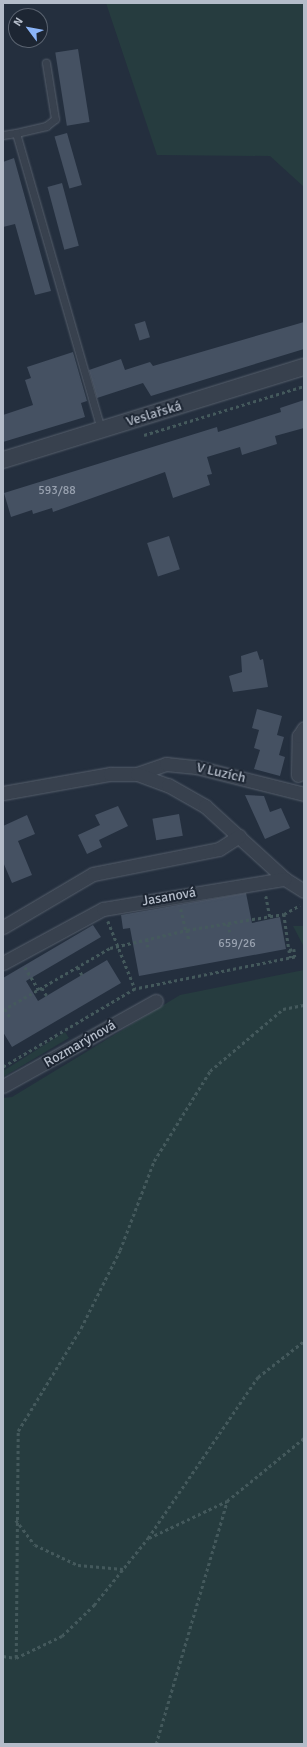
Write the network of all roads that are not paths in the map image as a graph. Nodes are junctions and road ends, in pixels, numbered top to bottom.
1 (46, 64) dead end
2 (16, 133) junction
3 (3, 135) edge
4 (304, 367) edge
5 (101, 430) junction
6 (3, 460) edge
7 (304, 728) edge
8 (137, 774) junction
9 (298, 775) dead end
10 (3, 793) edge
11 (304, 794) edge
12 (239, 836) junction
13 (285, 879) junction
14 (304, 891) edge
15 (3, 927) edge
16 (3, 963) edge
17 (156, 1001) dead end
18 (3, 1086) edge

1 - 2 lane
2 - 3 lane
2 - 5 lane
4 - 5 street, Veslařská
5 - 6 street, Veslařská
7 - 9 street
8 - 10 street
8 - 11 street, V Luzích
8 - 12 street
12 - 13 street
12 - 15 street
13 - 14 street
13 - 16 street, Jasanová
17 - 18 street, Rozmarýnová

